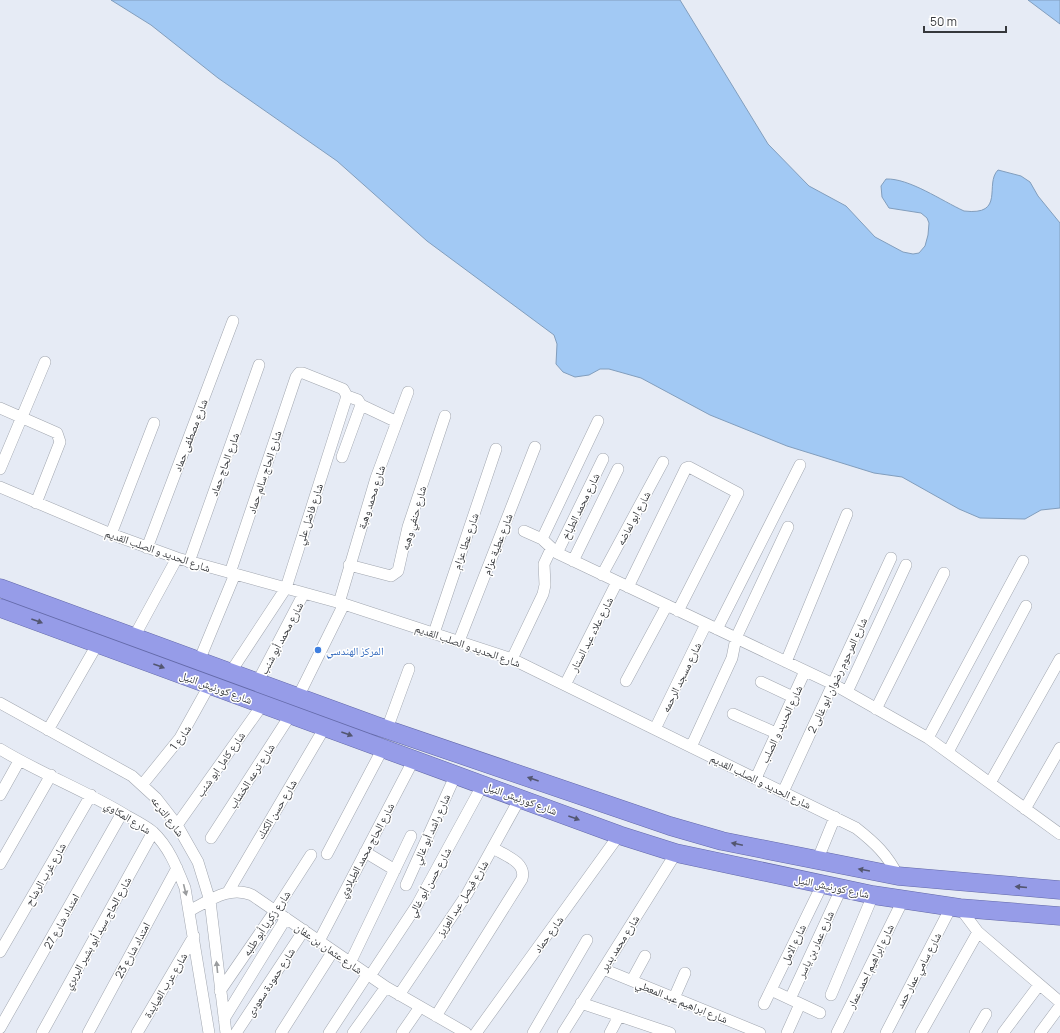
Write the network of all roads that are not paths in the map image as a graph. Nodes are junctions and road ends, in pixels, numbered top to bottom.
1 (233, 322) dead end
2 (45, 362) dead end
3 (259, 365) dead end
4 (408, 392) dead end
5 (347, 396) junction
6 (361, 405) junction
7 (0, 408) edge
8 (445, 416) dead end
9 (21, 418) junction
10 (598, 421) dead end
11 (397, 422) junction
12 (154, 423) dead end
13 (534, 447) dead end
14 (496, 449) dead end
15 (342, 457) dead end
16 (603, 459) dead end
17 (663, 462) dead end
18 (800, 465) dead end
19 (0, 469) edge
20 (618, 469) dead end
21 (0, 487) edge
22 (36, 503) junction
23 (847, 514) dead end
24 (788, 528) dead end
25 (524, 531) dead end
26 (111, 534) junction
27 (542, 540) junction
28 (147, 548) junction
29 (554, 551) junction
30 (177, 558) junction
31 (891, 558) dead end
32 (573, 561) junction
33 (1023, 561) dead end
34 (189, 562) junction
35 (349, 565) junction
36 (906, 565) dead end
37 (233, 573) junction
38 (944, 573) dead end
39 (602, 575) junction
40 (617, 582) junction
41 (628, 587) junction
42 (0, 588) edge
43 (286, 588) junction
44 (304, 593) junction
45 (342, 603) junction
46 (667, 606) junction
47 (1026, 606) dead end
48 (0, 608) edge
49 (678, 611) junction
50 (706, 624) junction
51 (717, 629) junction
52 (434, 633) junction
53 (134, 637) junction
54 (736, 638) junction
55 (459, 641) junction
56 (98, 643) junction
57 (512, 659) junction
58 (1060, 659) edge
59 (198, 661) junction
60 (786, 662) junction
61 (409, 669) dead end
62 (805, 671) junction
63 (230, 673) junction
64 (626, 681) dead end
65 (760, 682) dead end
66 (257, 683) junction
67 (210, 684) junction
68 (833, 684) junction
69 (565, 685) junction
70 (847, 692) junction
71 (794, 696) junction
72 (298, 697) junction
73 (0, 704) edge
74 (263, 704) junction
75 (876, 708) junction
76 (291, 714) junction
77 (733, 714) dead end
78 (325, 727) junction
79 (380, 727) junction
80 (655, 729) junction
81 (48, 730) junction
82 (776, 733) junction
83 (928, 738) junction
84 (375, 745) junction
85 (691, 747) junction
86 (1060, 748) edge
87 (0, 749) edge
88 (948, 752) junction
89 (414, 759) junction
90 (19, 761) junction
91 (456, 774) junction
92 (51, 775) junction
93 (756, 778) junction
94 (990, 783) junction
95 (483, 784) junction
96 (142, 785) junction
97 (783, 792) junction
98 (0, 795) edge
99 (91, 795) junction
100 (520, 798) junction
101 (1025, 809) junction
102 (122, 813) junction
103 (836, 817) junction
104 (178, 825) junction
105 (1059, 831) edge
106 (153, 832) junction
107 (619, 834) junction
108 (411, 836) dead end
109 (211, 838) dead end
110 (492, 848) junction
111 (365, 852) junction
112 (676, 853) junction
113 (327, 854) dead end
114 (311, 855) dead end
115 (817, 861) junction
116 (0, 864) edge
117 (177, 868) junction
118 (395, 870) junction
119 (898, 876) junction
120 (406, 885) dead end
121 (822, 885) junction
122 (841, 888) junction
123 (1060, 890) edge
124 (228, 892) junction
125 (873, 895) junction
126 (903, 900) junction
127 (210, 901) junction
128 (955, 908) junction
129 (189, 911) junction
130 (276, 911) junction
131 (1060, 916) edge
132 (286, 918) junction
133 (304, 930) junction
134 (978, 932) junction
135 (194, 936) junction
136 (587, 940) dead end
137 (319, 941) junction
138 (333, 950) junction
139 (0, 952) edge
140 (645, 956) dead end
141 (350, 963) junction
142 (603, 969) junction
143 (686, 973) dead end
144 (369, 975) junction
145 (632, 980) junction
146 (1040, 985) junction
147 (386, 987) junction
148 (771, 990) junction
149 (220, 991) junction
150 (399, 995) junction
151 (831, 995) dead end
152 (674, 998) junction
153 (790, 999) junction
154 (1060, 1002) edge
155 (582, 1004) junction
156 (764, 1004) dead end
157 (800, 1004) junction
158 (1060, 1006) edge
159 (420, 1007) junction
160 (820, 1013) dead end
161 (986, 1014) dead end
162 (436, 1016) junction
163 (619, 1016) junction
164 (0, 1028) edge
165 (228, 1029) edge
166 (449, 1029) edge
167 (209, 1032) edge
168 (42, 1033) edge
169 (88, 1033) edge
170 (136, 1033) edge
171 (281, 1033) edge
172 (329, 1033) edge
173 (353, 1033) edge
174 (402, 1033) edge
175 (466, 1033) edge
176 (476, 1033) edge
177 (533, 1033) edge
178 (563, 1033) edge
179 (610, 1033) edge
180 (670, 1033) edge
181 (760, 1033) edge
182 (787, 1033) edge
183 (837, 1033) edge
184 (886, 1033) edge
185 (921, 1033) edge
186 (975, 1033) edge
187 (1003, 1033) edge
188 (1040, 1033) edge

1 - 28 street, شارع مصطفى حماد
2 - 9 street
3 - 34 street, شارع الحاج حماد
4 - 11 street, شارع محمد وهبة
5 - 6 street
5 - 37 street, شارع الحاج سالم حماد
5 - 43 street, شارع فاضل علي
6 - 11 street
6 - 15 street
7 - 9 street
8 - 35 street, شارع حنفي وهبه
9 - 19 street
9 - 22 street
10 - 27 street
11 - 35 street, شارع محمد وهبة
12 - 26 street
13 - 55 street, شارع عطية عزام
14 - 52 street, شارع عطا عزام
16 - 29 street, شارع محمد الطباخ
17 - 39 street, شارع ابو لماضه
18 - 51 street
20 - 32 street
21 - 22 street, شارع الحديد و الصلب القديم
22 - 26 street, شارع الحديد و الصلب القديم
23 - 60 street
24 - 54 street
25 - 27 street
26 - 28 street, شارع الحديد و الصلب القديم
27 - 29 street
28 - 30 street, شارع الحديد و الصلب القديم
29 - 32 street
29 - 57 street, شارع محمد الطباخ
30 - 34 street, شارع الحديد و الصلب القديم
30 - 53 street
31 - 68 street, شارع المرحوم رضوان ابو غالى 2
32 - 39 street
33 - 83 street
34 - 37 street, شارع الحديد و الصلب القديم
35 - 45 street, شارع محمد وهبة
36 - 70 street
37 - 43 street, شارع الحديد و الصلب القديم
37 - 59 street, شارع الحاج سالم حماد
38 - 75 street
39 - 40 street
40 - 41 street
40 - 69 street, شارع علاء عبد الستار
41 - 46 street
41 - 49 street
42 - 53 highway, شارع كورنيش النيل
43 - 44 street, شارع الحديد و الصلب القديم
43 - 63 street, شارع فاضل علي
44 - 45 street, شارع الحديد و الصلب القديم
44 - 66 street, شارع محمد أبو شنب
45 - 52 street, شارع الحديد و الصلب القديم
45 - 72 street, شارع محمد وهبة
46 - 49 street
46 - 64 street
47 - 88 street
48 -> 56 highway, شارع كورنيش النيل
49 - 50 street
50 - 51 street
50 - 80 street, شارع مسجد الرحمه
51 - 54 street
52 - 55 street, شارع الحديد و الصلب القديم
53 - 59 highway, شارع كورنيش النيل
54 - 60 street
54 - 85 street
55 - 57 street, شارع الحديد و الصلب القديم
56 -> 67 highway, شارع كورنيش النيل
56 - 81 street
57 - 69 street, شارع الحديد و الصلب القديم
58 - 94 street
59 - 63 highway, شارع كورنيش النيل
60 - 62 street
61 - 79 street
62 - 68 street
62 - 71 street, شارع الحديد و الصلب
63 - 66 highway, شارع كورنيش النيل
65 - 71 street
66 - 72 highway, شارع كورنيش النيل
67 - 74 highway, شارع كورنيش النيل
67 - 96 street, شارع 1
68 - 70 street
68 - 97 street, شارع المرحوم رضوان ابو غالى 2
69 - 80 street, شارع الحديد و الصلب القديم
70 - 75 street
71 - 82 street, شارع الحديد و الصلب
72 - 79 highway, شارع كورنيش النيل
73 - 81 street, شارع الترعه
74 - 76 highway, شارع كورنيش النيل
74 - 104 street, شارع كامل ابو شنب
75 - 83 street
76 - 78 highway, شارع كورنيش النيل
76 - 109 street, شارع ترعه الخشاب
77 - 82 street
78 -> 84 highway, شارع كورنيش النيل
78 - 124 street, شارع حسن الكنك
79 - 84 highway
115 -> 79 highway, شارع كورنيش النيل
80 - 85 street, شارع الحديد و الصلب القديم
81 - 96 street, شارع الترعه
82 - 93 street, شارع الحديد و الصلب
83 - 88 street
84 - 89 highway, شارع كورنيش النيل
84 - 113 street
85 - 93 street, شارع الحديد و الصلب القديم
86 - 101 street
87 - 90 street, شارع المكاوي
88 - 94 street
89 - 91 highway, شارع كورنيش النيل
89 - 111 street, شارع الحاج محمد الطبلاوي
90 - 92 street, شارع المكاوي
90 - 98 street
91 - 95 highway, شارع كورنيش النيل
91 - 120 street, شارع راشد أبو غالي
92 - 99 street, شارع المكاوي
92 - 116 street
93 - 97 street, شارع الحديد و الصلب القديم
94 - 101 street
95 - 100 highway, شارع كورنيش النيل
95 - 144 street, شارع حسن أبو غالي
96 - 104 street, شارع الترعه
97 - 103 street, شارع الحديد و الصلب القديم
99 - 102 street, شارع المكاوي
99 - 139 street, شارع غرب الرشاح
100 -> 107 highway, شارع كورنيش النيل
100 - 110 street, شارع فيصل عبد العزيز
101 - 105 street
102 - 106 street, شارع المكاوي
102 - 164 street, امتداد شارع 27
103 - 115 street
103 - 119 street, شارع الحديد و الصلب القديم
104 - 127 street, شارع الترعه
106 - 117 street, شارع المكاوي
106 - 168 street, شارع الحاج سيد أبو بشير البربري
107 - 112 highway, شارع كورنيش النيل
107 - 176 street, شارع حماد
108 - 118 street
110 - 150 street, شارع فيصل عبد العزيز
110 - 162 street
111 - 118 street
111 - 137 street, شارع الحاج محمد الطبلاوي
112 - 121 highway, شارع كورنيش النيل
112 - 142 street, شارع محمد بدير
114 - 130 street, شارع زكريا أبو طلبه
119 -> 115 highway, شارع كورنيش النيل
117 -> 129 street, شارع المكاوي
117 - 169 street, امتداد شارع 23
118 - 141 street
123 -> 119 highway, شارع كورنيش النيل
121 - 122 highway, شارع كورنيش النيل
121 - 148 street, شارع الامل
122 - 125 highway, شارع كورنيش النيل
122 - 153 street, شارع عمار بن ياسر
124 - 127 street, شارع عثمان بن عفان
124 - 130 street, شارع عثمان بن عفان
125 - 126 highway, شارع كورنيش النيل
125 - 151 street
126 - 128 highway, شارع كورنيش النيل
126 - 183 street, شارع ابراهيم احمد عمار
127 - 129 street, شارع عثمان بن عفان
149 -> 127 street, شارع الترعه
128 - 131 highway, شارع كورنيش النيل
128 - 134 street
128 - 184 street, شارع سامي عمار حمد
129 - 135 street, شارع المكاوي
130 - 132 street, شارع عثمان بن عفان
130 - 149 street, شارع زكريا أبو طلبه
132 - 133 street, شارع عثمان بن عفان
132 - 165 street
133 - 137 street, شارع عثمان بن عفان
133 - 165 street, شارع حمودة سعودى
134 - 146 street
134 - 185 street
135 - 167 street, شارع المكاوي
135 - 170 street, شارع عرب العيايدة
136 - 177 street
137 - 138 street, شارع عثمان بن عفان
138 - 141 street, شارع عثمان بن عفان
138 - 171 street
140 - 145 street
141 - 144 street, شارع عثمان بن عفان
142 - 145 street, شارع ابراهيم عبد المعطي
142 - 155 street, شارع محمد بدير
143 - 152 street
144 - 147 street, شارع عثمان بن عفان
144 - 172 street, شارع حسن أبو غالي
145 - 152 street, شارع ابراهيم عبد المعطي
146 - 154 street
146 - 187 street
147 - 150 street, شارع عثمان بن عفان
147 - 173 street
148 - 153 street
148 - 156 street, شارع الامل
149 - 165 street, شارع الترعه
150 - 159 street, شارع عثمان بن عفان
152 - 181 street, شارع ابراهيم عبد المعطي
153 - 157 street
155 - 163 street
155 - 178 street, شارع محمد بدير
157 - 160 street
157 - 182 street
158 - 188 street
159 - 162 street, شارع عثمان بن عفان
159 - 174 street
161 - 186 street
162 - 166 street, شارع عثمان بن عفان
163 - 179 street
163 - 180 street
165 - 167 street
166 - 175 street, شارع عثمان بن عفان

